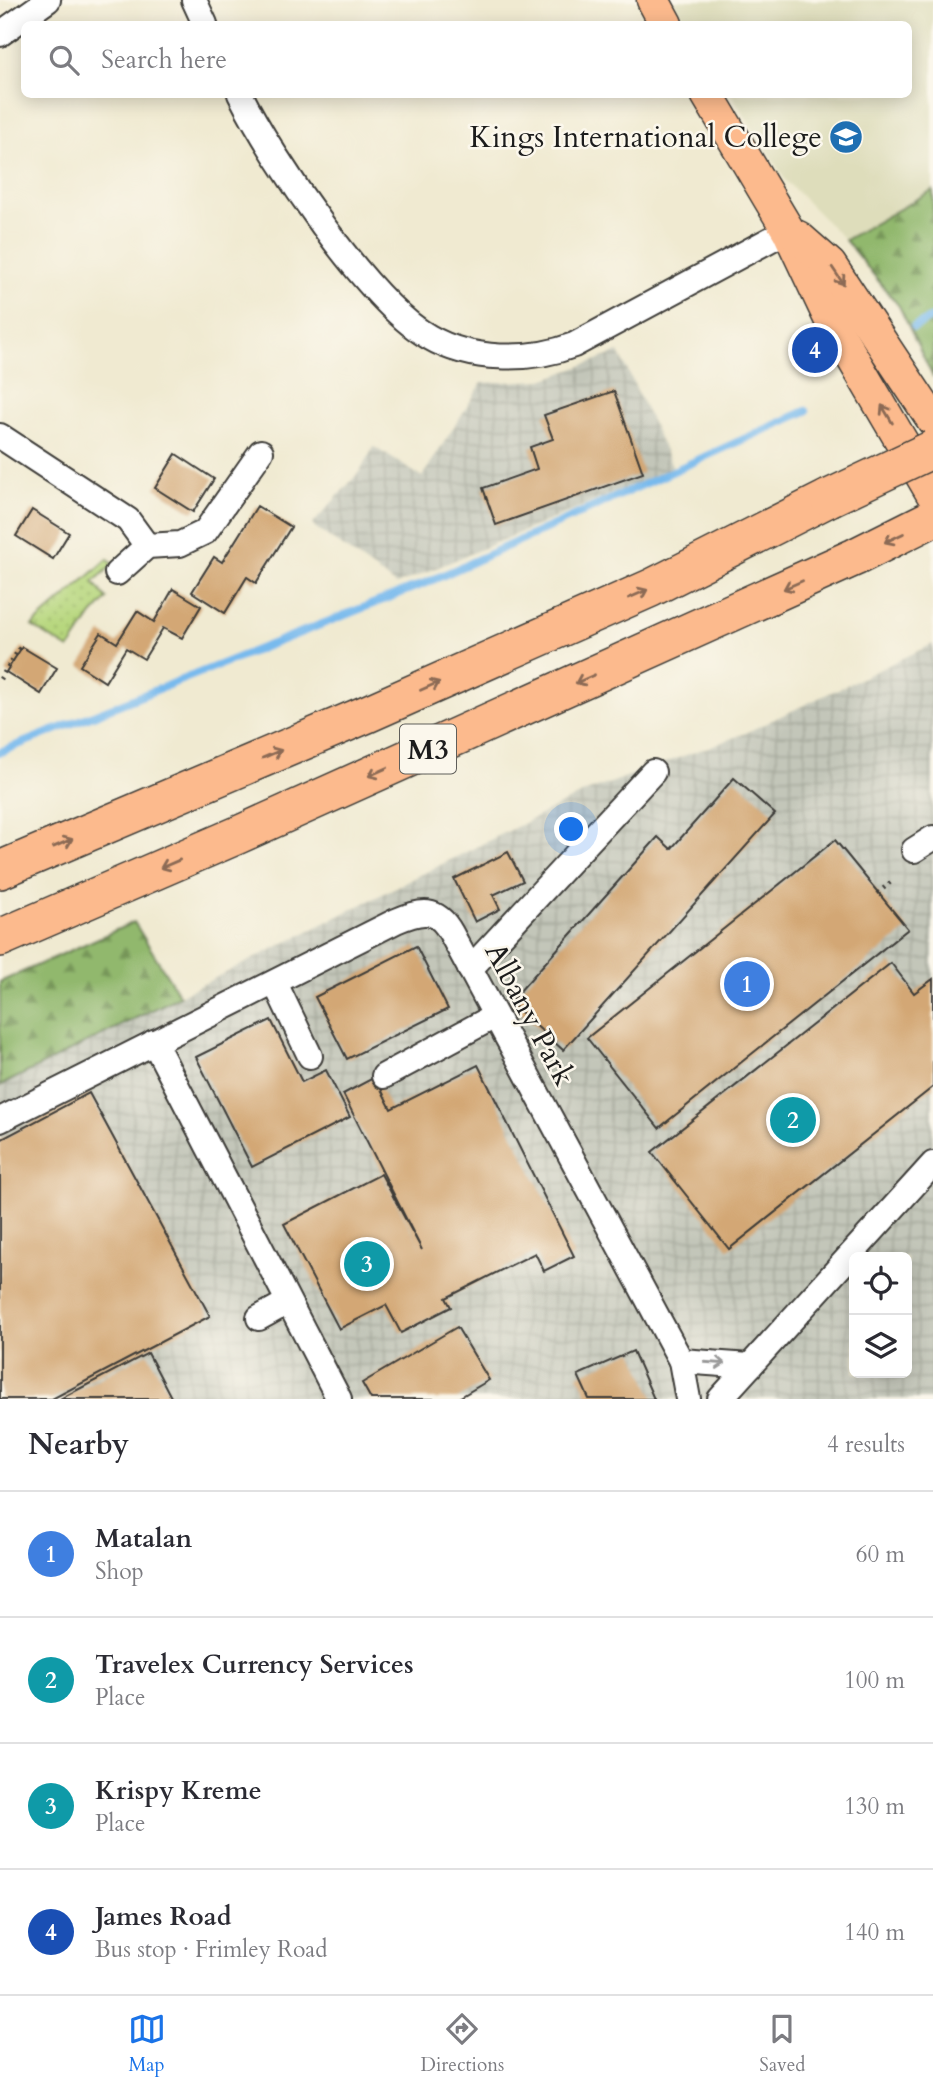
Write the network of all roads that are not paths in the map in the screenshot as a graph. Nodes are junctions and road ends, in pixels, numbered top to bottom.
1 (48, 0) edge
2 (194, 0) edge
3 (653, 0) edge
4 (204, 21) edge
5 (664, 21) edge
6 (0, 34) edge
7 (242, 98) edge
8 (709, 98) edge
9 (788, 230) junction
10 (933, 420) edge
11 (0, 436) edge
12 (933, 449) edge
13 (261, 452) dead end
14 (933, 495) edge
15 (933, 518) edge
16 (147, 546) junction
17 (117, 573) dead end
18 (653, 772) dead end
19 (0, 870) edge
20 (0, 938) edge
21 (470, 969) junction
22 (275, 983) junction
23 (495, 1016) junction
24 (154, 1042) junction
25 (310, 1056) dead end
26 (384, 1076) dead end
27 (0, 1120) edge
28 (933, 1164) edge
29 (288, 1303) junction
30 (259, 1318) dead end
31 (681, 1361) junction
32 (750, 1366) junction
33 (339, 1399) edge
34 (688, 1399) edge
35 (720, 1399) edge

1 - 6 street
2 - 4 street
3 - 5 main road
7 - 9 street
8 - 9 main road
9 -> 10 main road
14 -> 9 main road
11 - 16 street
19 -> 12 highway, M3, bridge
13 - 16 street
15 -> 20 highway, M3
16 - 17 street
18 - 21 street
21 - 22 street, Albany Park
21 - 23 street, Albany Park
22 - 24 street, Albany Park
22 - 25 street
23 - 26 street
23 - 31 street, Albany Park
24 - 27 street, Albany Park
24 - 29 street
28 - 32 street
29 - 30 street
29 - 33 street
31 -> 32 street
31 - 34 street, Albany Park
32 - 35 street

